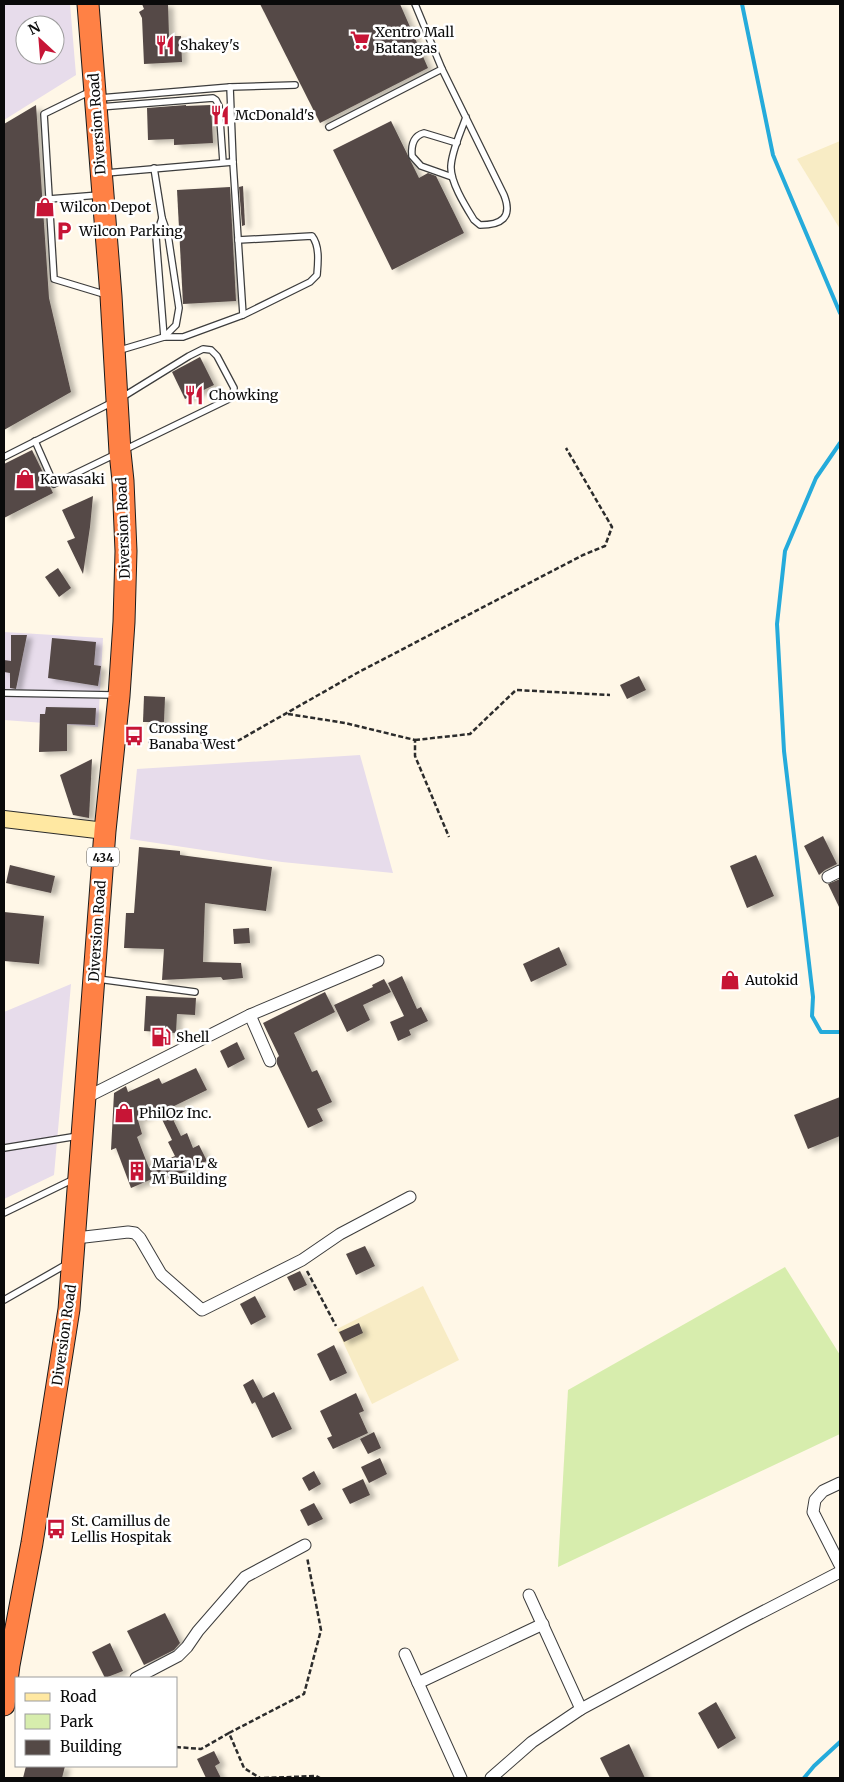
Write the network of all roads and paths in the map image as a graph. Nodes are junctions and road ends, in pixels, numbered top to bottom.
1 (88, 4) edge
2 (415, 4) edge
3 (442, 69) junction
4 (294, 85) dead end
5 (230, 87) junction
6 (96, 98) junction
7 (466, 117) junction
8 (329, 127) dead end
9 (457, 143) junction
10 (223, 162) junction
11 (233, 162) junction
12 (154, 168) junction
13 (101, 173) junction
14 (452, 177) junction
15 (102, 195) junction
16 (49, 199) junction
17 (162, 218) junction
18 (238, 240) junction
19 (111, 296) junction
20 (243, 315) junction
21 (164, 337) junction
22 (115, 352) junction
23 (117, 400) junction
24 (35, 441) junction
25 (566, 448) dead end
26 (120, 452) junction
27 (4, 457) edge
28 (4, 693) edge
29 (610, 695) dead end
30 (119, 696) junction
31 (286, 713) junction
32 (415, 740) junction
33 (148, 742) dead end
34 (4, 819) edge
35 (105, 831) junction
36 (449, 837) dead end
37 (840, 871) edge
38 (828, 877) dead end
39 (378, 961) dead end
40 (93, 978) junction
41 (195, 992) dead end
42 (250, 1015) junction
43 (270, 1062) dead end
44 (85, 1098) junction
45 (83, 1135) junction
46 (4, 1148) edge
47 (80, 1176) junction
48 (410, 1197) dead end
49 (4, 1213) edge
50 (76, 1238) junction
51 (302, 1260) junction
52 (74, 1261) junction
53 (4, 1300) edge
54 (336, 1326) dead end
55 (840, 1483) edge
56 (305, 1545) joint
57 (840, 1565) edge
58 (840, 1572) edge
59 (529, 1594) dead end
60 (543, 1624) junction
61 (9, 1632) edge
62 (405, 1654) dead end
63 (138, 1677) edge
64 (418, 1683) junction
65 (7, 1685) edge
66 (581, 1709) junction
67 (229, 1733) junction
68 (178, 1747) edge
69 (262, 1778) edge
70 (320, 1778) edge
71 (461, 1778) edge
72 (491, 1778) edge

1 - 6 highway, Diversion Road / 434
2 - 3 lane
3 - 7 lane
3 - 8 lane
4 - 5 lane
5 - 6 lane
5 - 11 lane
6 - 10 lane
6 - 13 highway, Diversion Road / 434
6 - 16 lane
7 - 9 lane
7 - 14 lane
9 - 14 lane
9 - 14 lane
10 - 11 lane
10 - 12 lane
11 - 18 lane
12 - 13 lane
12 - 17 lane
13 - 15 highway, Diversion Road / 434
15 - 16 lane
15 - 19 highway, Diversion Road / 434
16 - 19 lane
17 - 21 lane
17 - 21 lane
18 - 20 lane
18 - 20 lane
19 - 22 highway, Diversion Road / 434
20 - 21 lane
21 - 22 lane
22 - 23 highway, Diversion Road / 434
23 - 24 lane
23 - 26 highway, Diversion Road / 434
23 - 26 lane
24 - 26 lane
24 - 27 lane
25 - 31 path
26 - 30 highway, Diversion Road / 434
28 - 30 lane
29 - 32 path
30 - 35 highway, Diversion Road / 434
31 - 32 path
31 - 33 path
32 - 36 path
34 - 35 street
35 - 40 highway, Diversion Road / 434
37 - 38 street
39 - 42 street
40 - 41 lane
40 - 44 highway, Diversion Road / 434
42 - 43 street
42 - 44 street
44 - 45 highway, Diversion Road / 434
45 - 46 lane
45 - 47 highway, Diversion Road / 434
47 - 49 lane
47 - 50 highway, Diversion Road / 434
48 - 51 street
50 - 51 street
50 - 52 highway, Diversion Road / 434
51 - 54 path
52 - 53 lane
52 - 61 highway, Diversion Road / 434
55 - 57 street
56 - 63 street
56 - 67 path
58 - 66 street
59 - 60 street
60 - 64 street
60 - 66 street
61 - 65 highway, Diversion Road / 434
62 - 64 street
64 - 71 street
66 - 72 street
67 - 68 path
67 - 69 path
69 - 70 path

